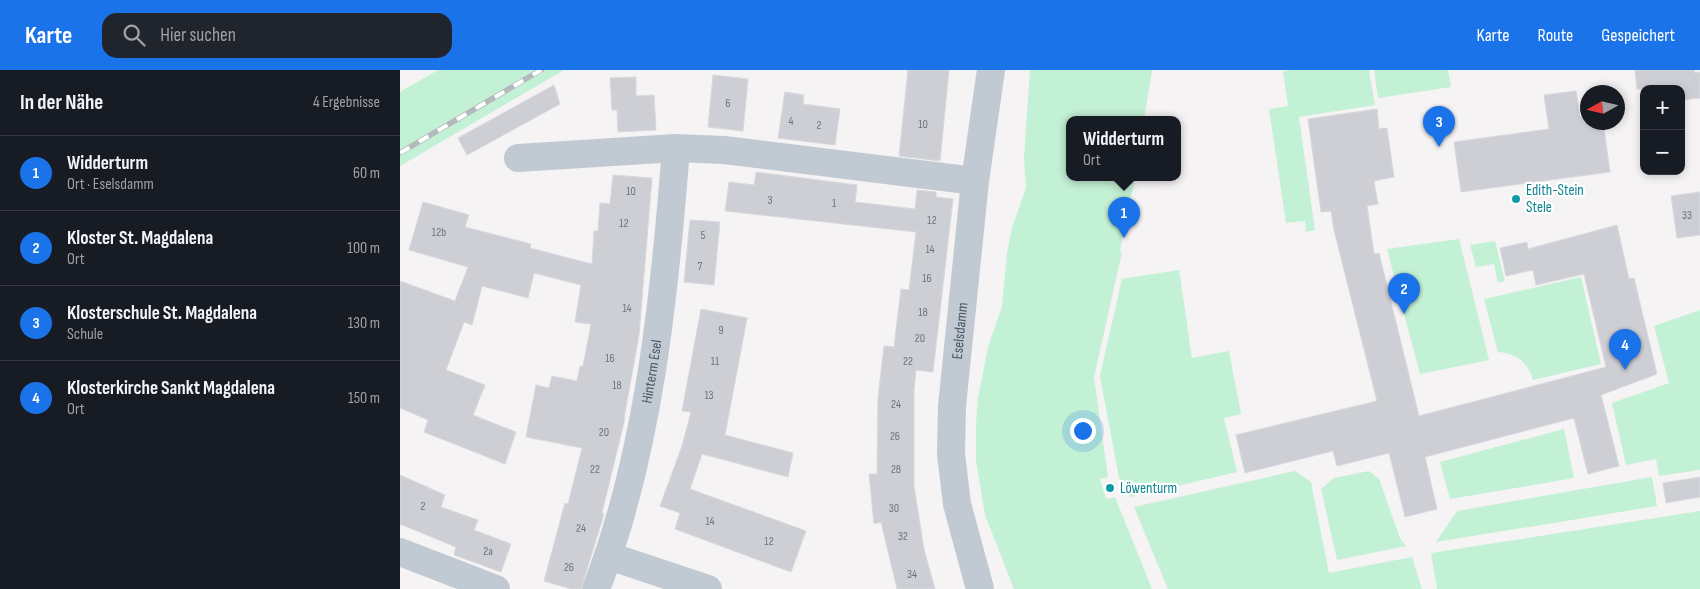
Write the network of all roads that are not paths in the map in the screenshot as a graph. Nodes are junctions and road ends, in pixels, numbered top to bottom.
1 (991, 70) edge
2 (676, 148) junction
3 (518, 158) dead end
4 (975, 181) junction
5 (400, 552) edge
6 (609, 556) junction
7 (496, 589) edge
8 (596, 589) edge
9 (708, 589) edge
10 (980, 589) edge

1 - 4 street, Eselsdamm
2 - 3 street
2 - 4 street
2 - 6 street, Hinterm Esel
4 - 10 street, Eselsdamm
5 - 7 street
6 - 8 street, Hinterm Esel
6 - 9 street

